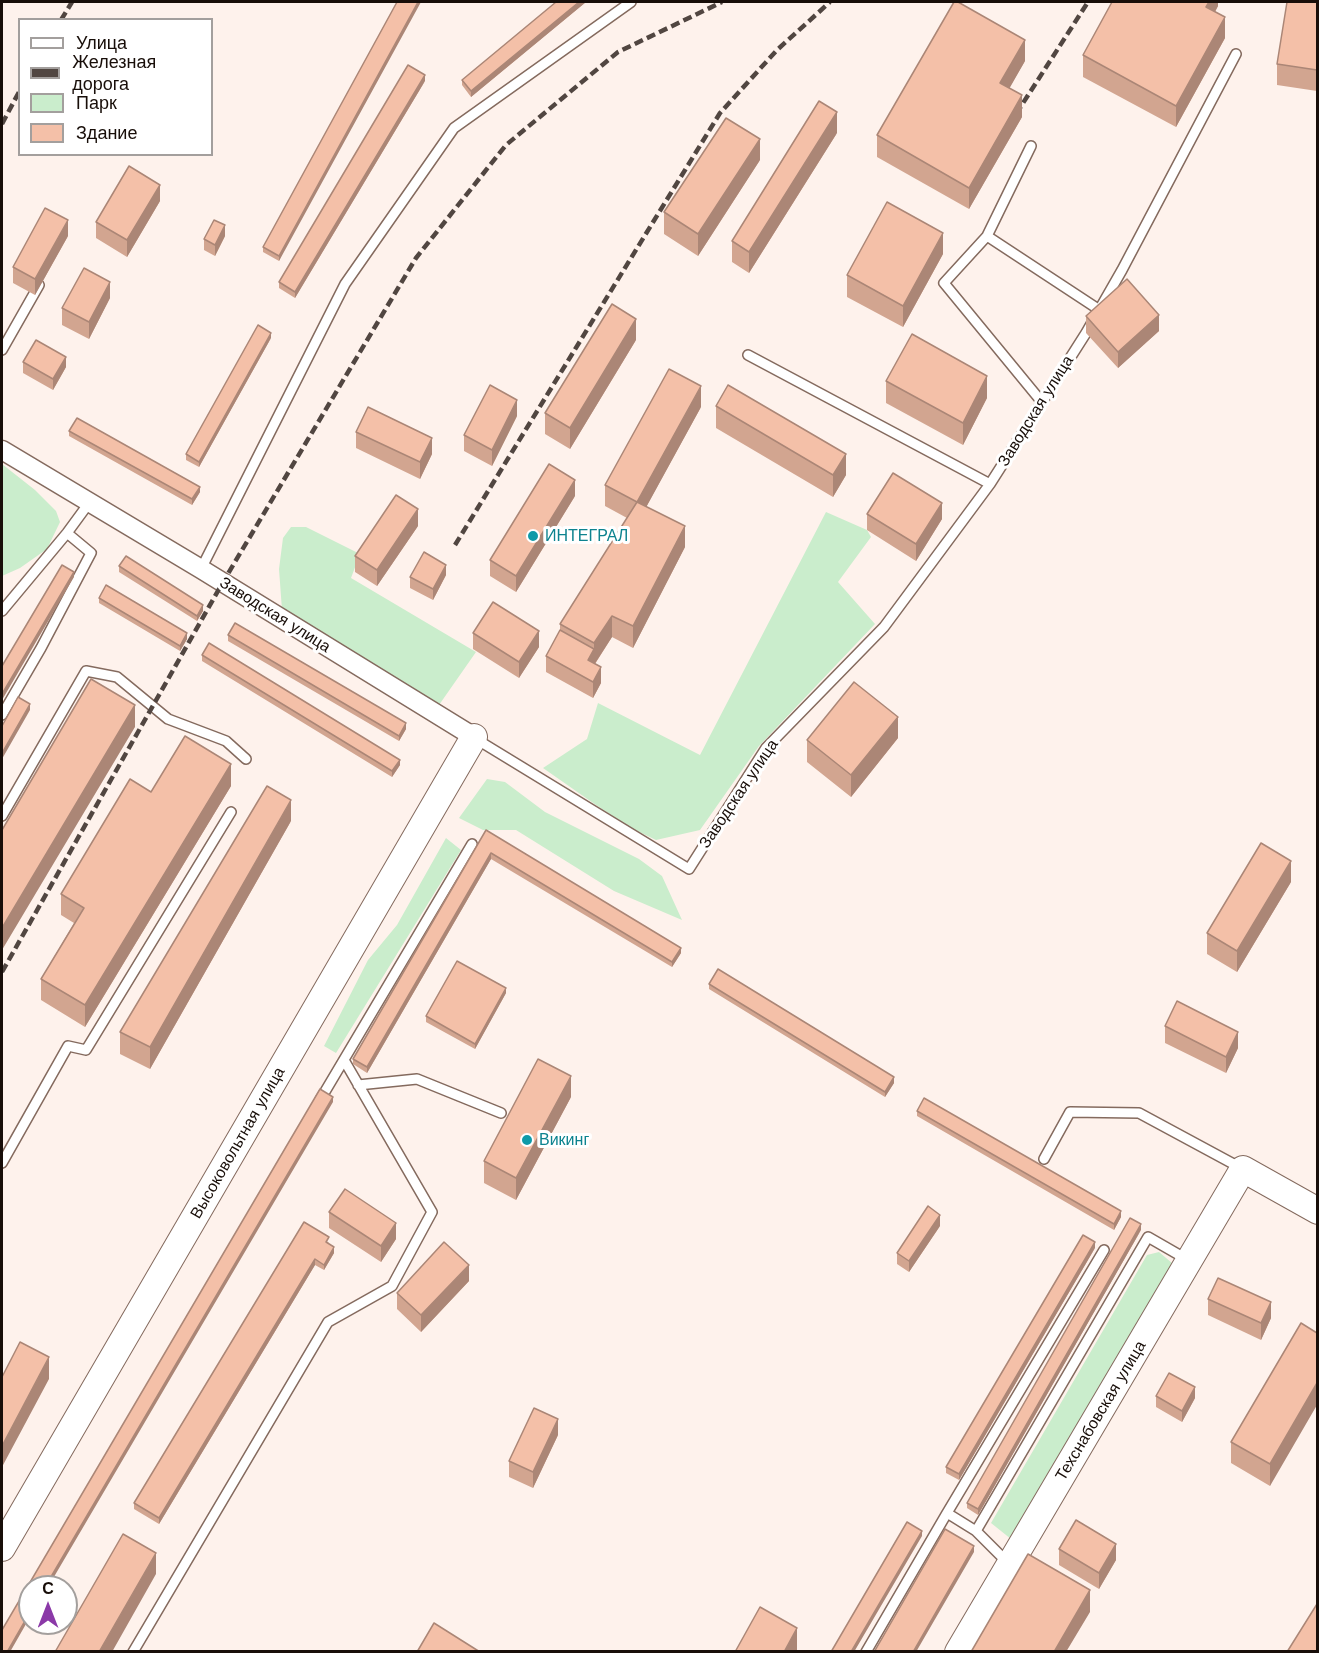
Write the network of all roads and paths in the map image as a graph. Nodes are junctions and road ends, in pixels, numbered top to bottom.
1 (630, 2) edge
2 (1236, 54) dead end
3 (1031, 146) dead end
4 (987, 236) junction
5 (44, 278) edge
6 (1098, 309) junction
7 (2, 350) edge
8 (748, 355) dead end
9 (1041, 401) junction
10 (2, 450) edge
11 (990, 484) junction
12 (89, 503) junction
13 (67, 533) junction
14 (201, 569) junction
15 (2, 611) edge
16 (2, 715) edge
17 (474, 737) junction
18 (246, 759) dead end
19 (231, 812) dead end
20 (2, 816) edge
21 (472, 844) dead end
22 (344, 1060) junction
23 (358, 1085) junction
24 (314, 1111) edge
25 (501, 1113) dead end
26 (1044, 1159) dead end
27 (2, 1163) edge
28 (1243, 1169) junction
29 (1317, 1211) edge
30 (1104, 1250) dead end
31 (1189, 1260) junction
32 (947, 1514) junction
33 (976, 1531) junction
34 (2, 1548) edge
35 (1009, 1565) junction
36 (133, 1652) edge
37 (866, 1652) edge
38 (957, 1652) edge

1 - 14 lane
2 - 6 lane, Заводская улица
3 - 4 lane
4 - 6 lane
4 - 9 lane
5 - 7 lane
6 - 9 lane, Заводская улица
8 - 11 lane
9 - 11 lane, Заводская улица
10 - 12 street, Заводская улица
11 - 17 lane, Заводская улица
12 - 13 lane
12 - 14 street, Заводская улица
13 - 15 lane
13 - 16 lane
14 - 17 street, Заводская улица
17 - 34 street, Высоковольтная улица
18 - 20 lane
19 - 27 lane
21 - 22 lane
22 - 23 lane
22 - 24 lane
23 - 25 lane
23 - 36 lane
26 - 28 lane
28 - 29 street
28 - 31 street, Техснабовская улица
30 - 32 lane
31 - 33 lane
31 - 35 street, Техснабовская улица
32 - 33 lane
32 - 37 lane
33 - 35 lane
35 - 38 street, Техснабовская улица

